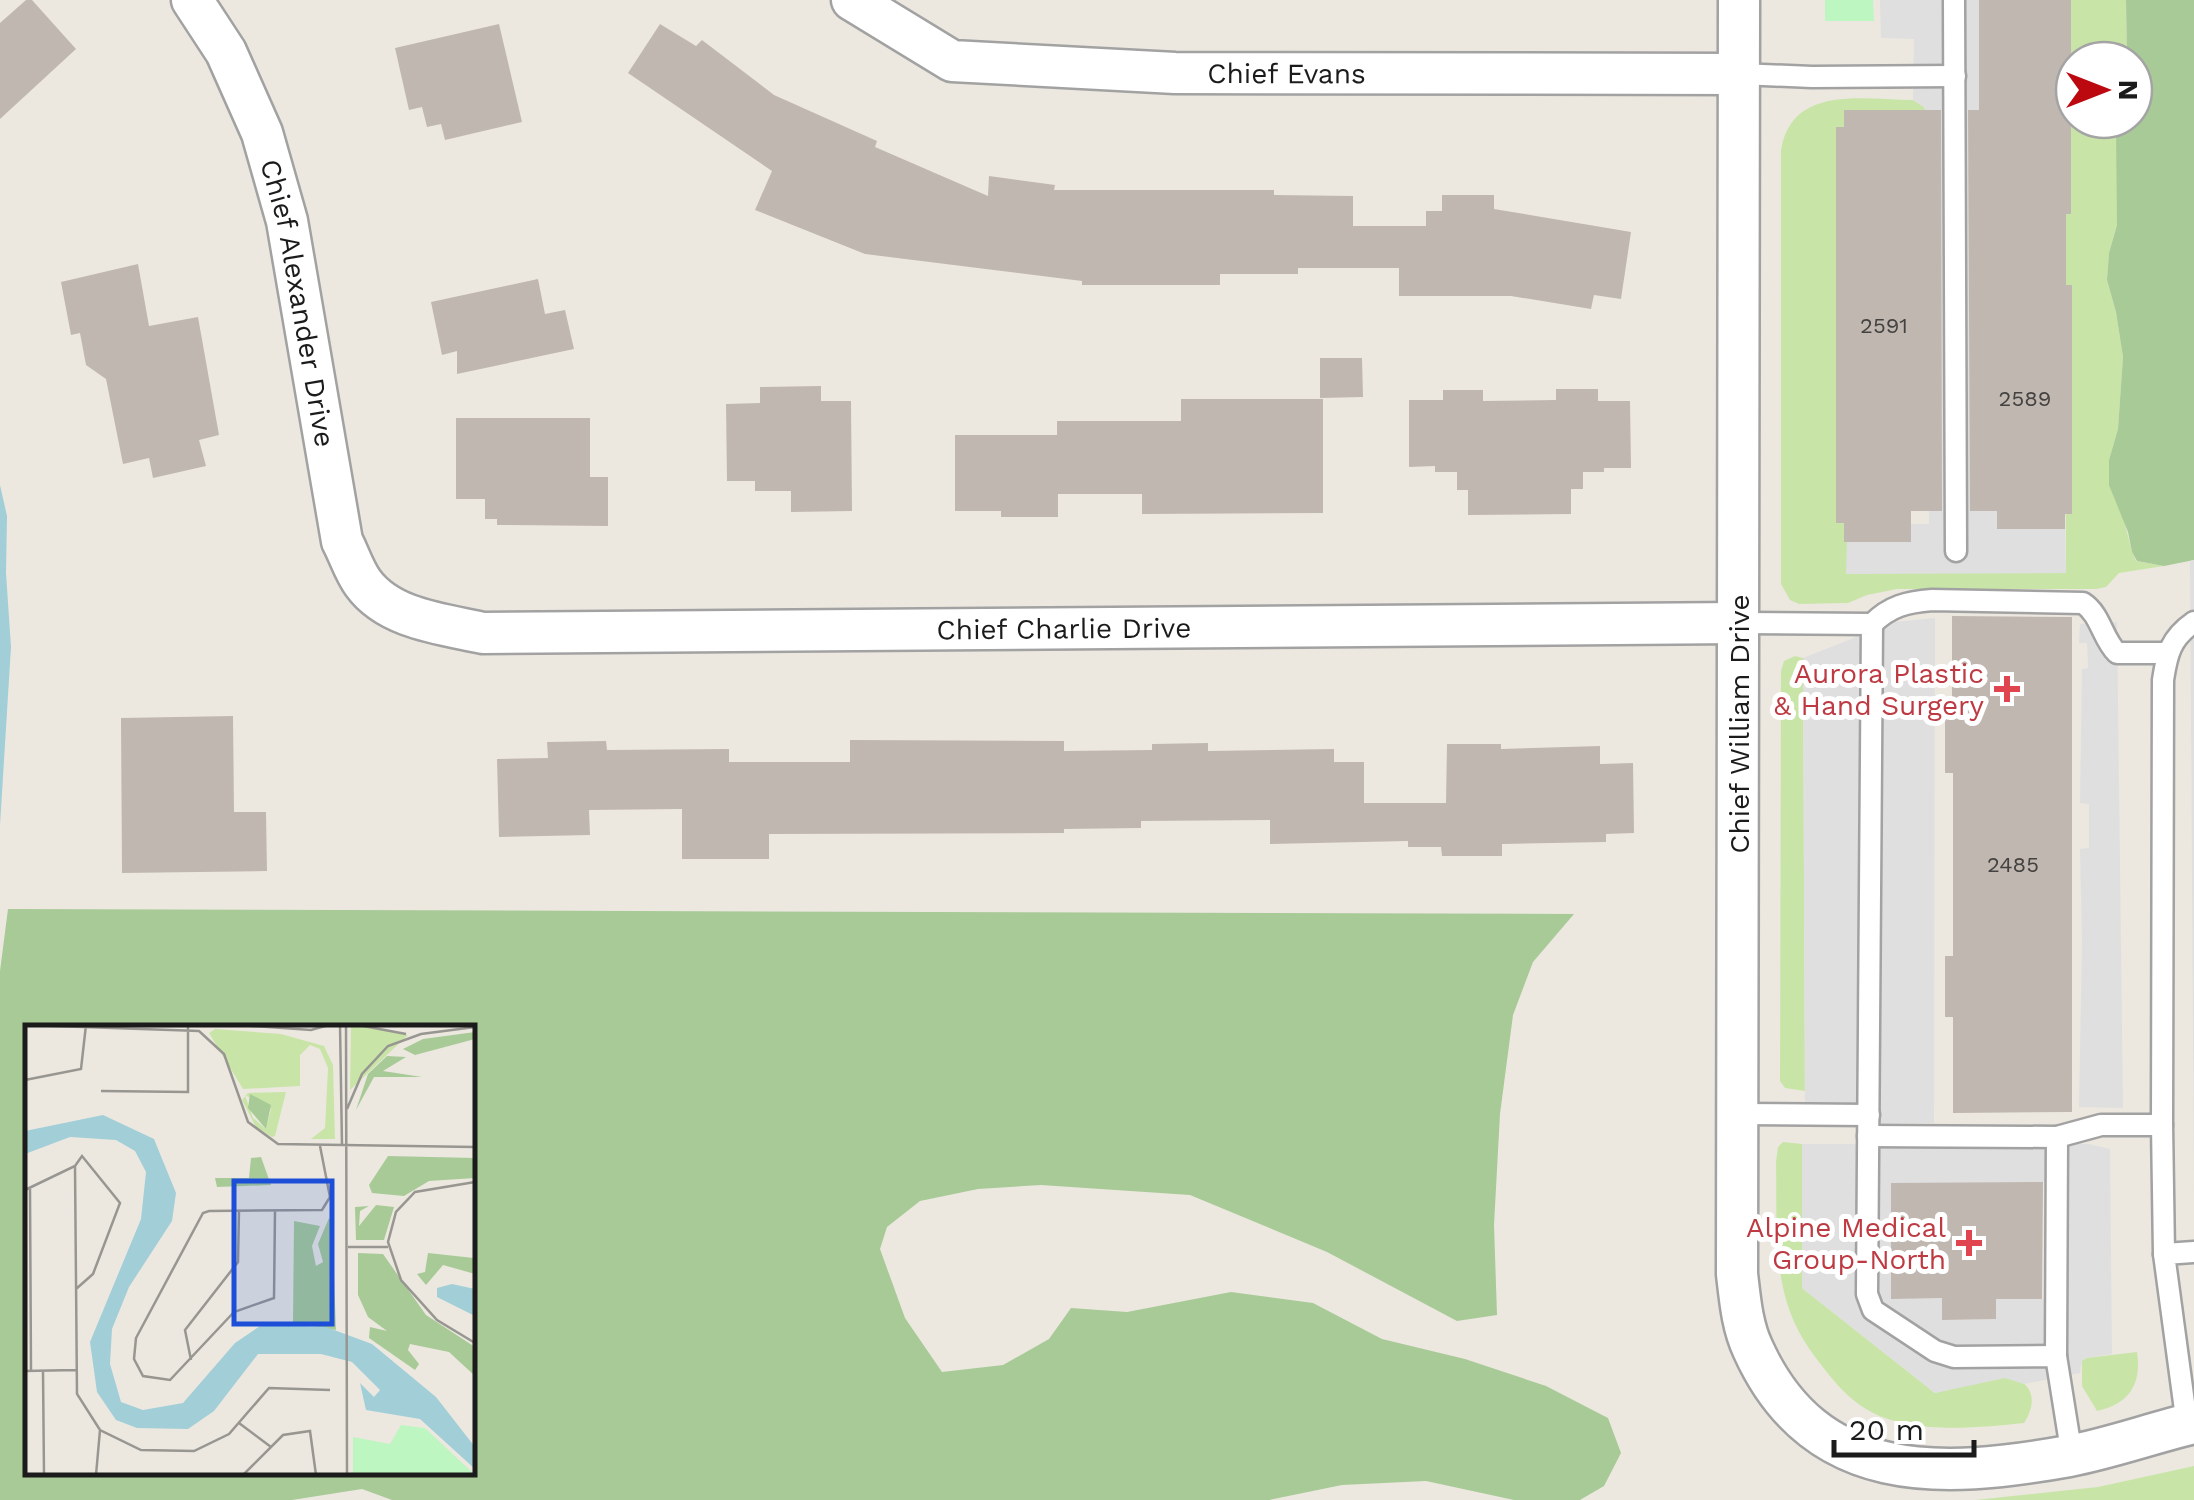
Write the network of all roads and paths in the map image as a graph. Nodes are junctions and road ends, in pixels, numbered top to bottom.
1 (192, 0) edge
2 (852, 0) edge
3 (1740, 0) edge
4 (1954, 0) edge
5 (1740, 74) junction
6 (1955, 76) junction
7 (1956, 552) dead end
8 (390, 608) joint
9 (1739, 622) junction
10 (2194, 622) edge
11 (1872, 624) junction
12 (2167, 653) junction
13 (1738, 1114) junction
14 (1869, 1125) junction
15 (2162, 1125) junction
16 (2057, 1137) junction
17 (2194, 1252) edge
18 (2164, 1254) junction
19 (2056, 1356) junction
20 (2190, 1424) edge
21 (2072, 1456) junction

1 - 8 street, Chief Alexander Drive
2 - 5 street, Chief Evans
3 - 5 street, Chief William Drive
4 - 6 lane
5 - 6 lane
5 - 9 street, Chief William Drive
6 - 7 lane
8 - 9 street, Chief Charlie Drive
9 - 11 lane
9 - 13 street, Chief William Drive
10 - 12 lane
11 - 12 lane
11 - 14 lane
12 - 15 lane
13 - 14 lane
13 - 21 street, Chief William Drive
14 - 16 lane
14 - 19 lane
15 - 16 lane
15 - 18 lane
16 - 19 lane
17 - 18 lane
18 - 20 lane
19 - 21 lane
20 - 21 street, Chief William Drive

